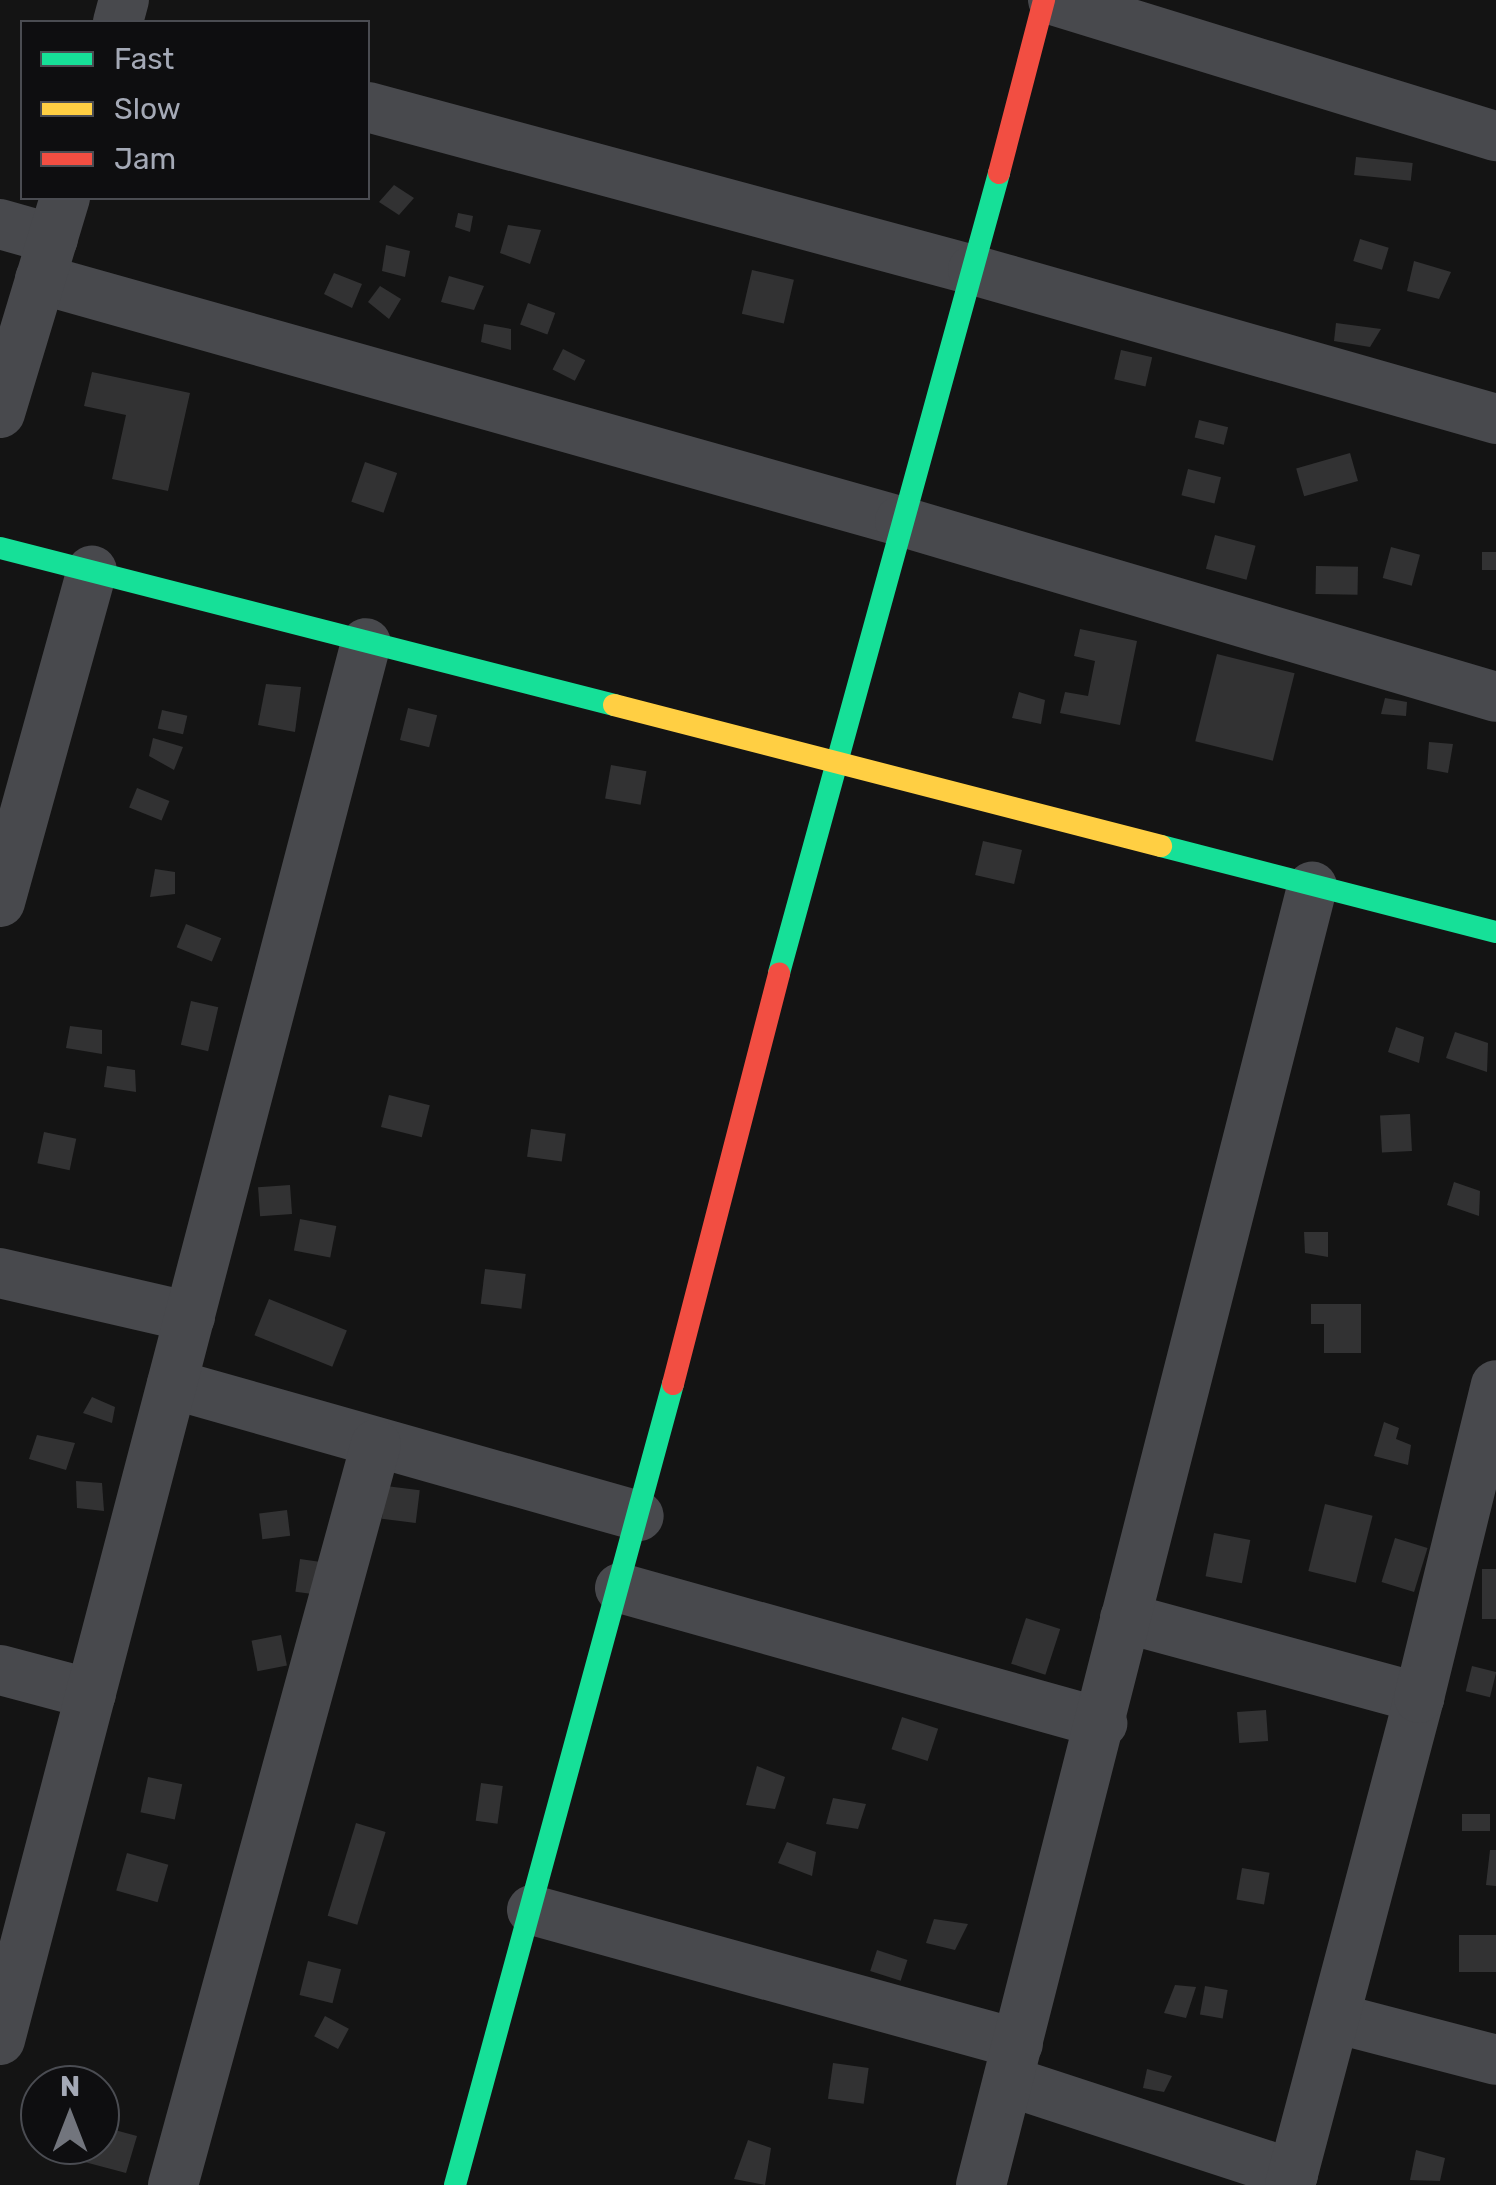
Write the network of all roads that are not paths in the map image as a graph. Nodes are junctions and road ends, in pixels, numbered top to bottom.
1 (1044, 0) edge
2 (1053, 0) edge
3 (370, 108) edge
4 (1496, 136) edge
5 (0, 224) edge
6 (53, 238) edge
7 (973, 270) junction
8 (0, 413) edge
9 (1496, 418) edge
10 (900, 520) junction
11 (0, 548) edge
12 (92, 572) junction
13 (366, 642) junction
14 (1496, 697) edge
15 (833, 763) junction
16 (1312, 886) junction
17 (0, 902) edge
18 (1496, 932) edge
19 (0, 1273) edge
20 (190, 1317) junction
21 (172, 1384) junction
22 (1496, 1385) edge
23 (376, 1444) junction
24 (639, 1516) junction
25 (620, 1588) junction
26 (1125, 1618) junction
27 (0, 1670) edge
28 (91, 1694) junction
29 (1420, 1698) junction
30 (1102, 1723) junction
31 (532, 1910) junction
32 (1336, 2018) junction
33 (0, 2040) edge
34 (1496, 2060) edge
35 (1013, 2062) junction
36 (1292, 2180) edge
37 (173, 2185) edge
38 (456, 2185) edge
39 (982, 2185) edge

1 - 7 street
2 - 4 street
3 - 7 street
5 - 6 street
6 - 8 street
6 - 10 street
7 - 9 street
7 - 10 street
10 - 14 street
10 - 15 street
11 - 12 street
12 - 13 street
12 - 17 street
13 - 15 street
13 - 20 street
15 - 16 street
15 - 24 street
16 - 18 street
16 - 26 street
19 - 20 street
20 - 21 street
21 - 23 street
21 - 28 street
22 - 29 street
23 - 24 street
23 - 37 street
24 - 25 street
25 - 30 street
25 - 31 street
26 - 29 street
26 - 30 street
27 - 28 street
28 - 33 street
29 - 32 street
30 - 35 street
31 - 35 street
31 - 38 street
32 - 34 street
32 - 36 street
35 - 36 street
35 - 39 street

